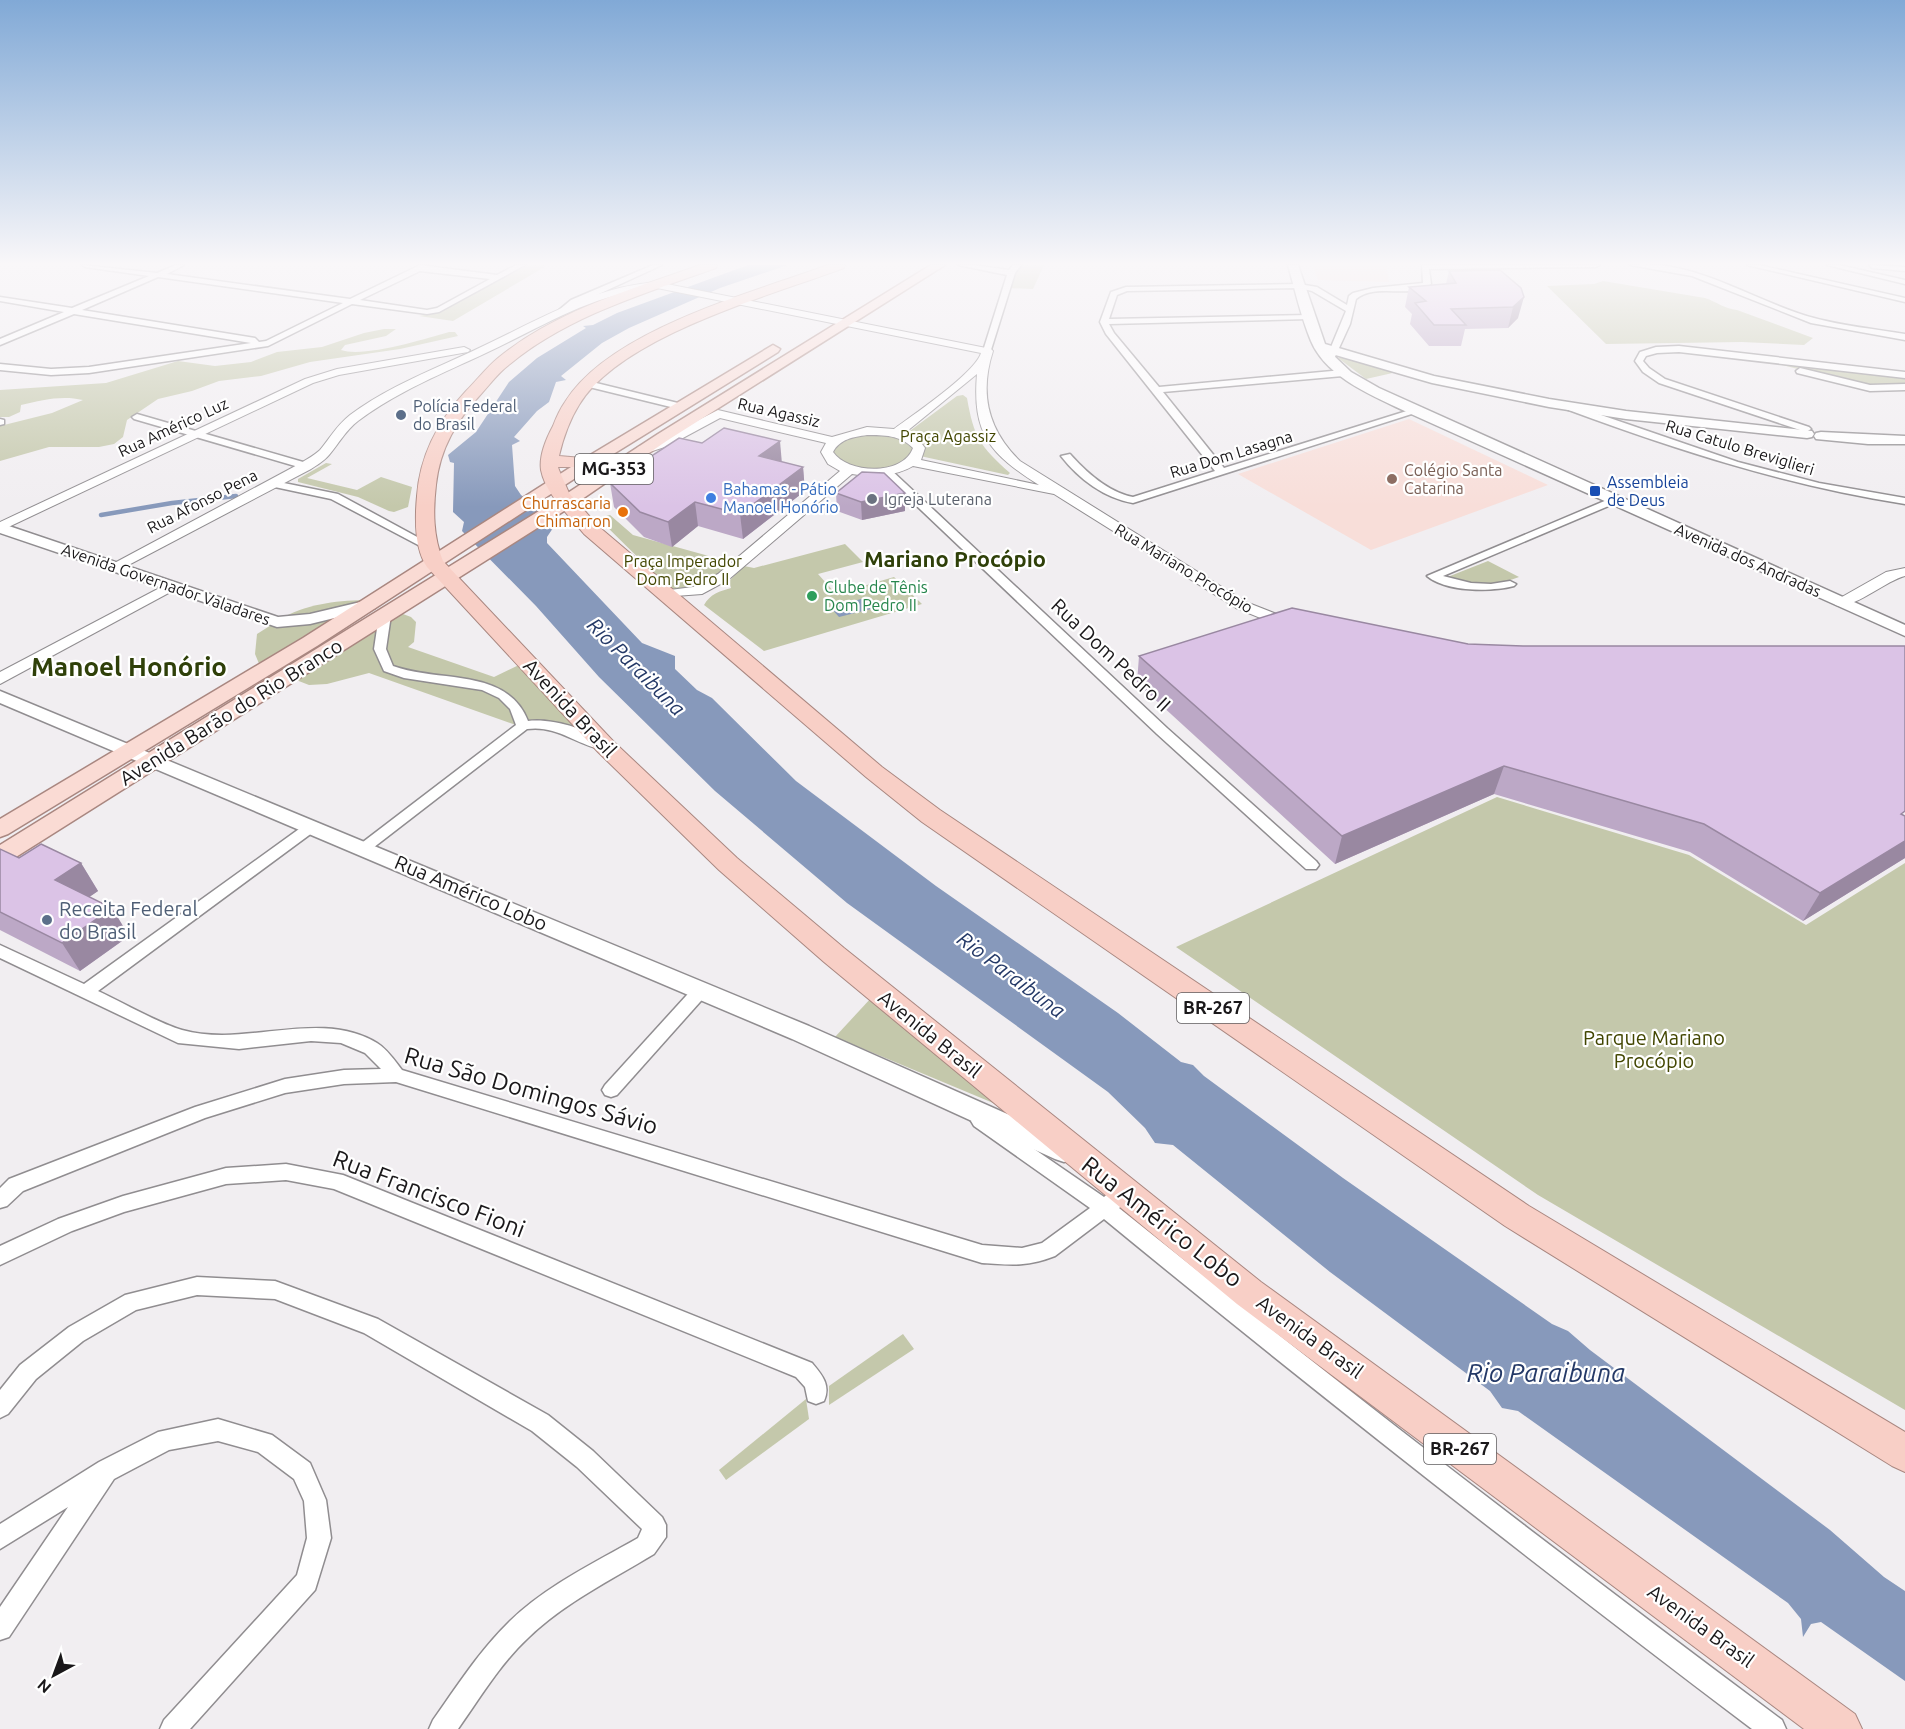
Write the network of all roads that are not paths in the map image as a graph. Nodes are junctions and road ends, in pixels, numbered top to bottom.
1 (249, 346) edge
2 (486, 346) edge
3 (492, 346) edge
4 (526, 346) edge
5 (639, 346) edge
6 (780, 346) edge
7 (797, 346) edge
8 (966, 346) edge
9 (989, 346) edge
10 (1120, 346) edge
11 (1319, 346) edge
12 (1336, 346) edge
13 (484, 350) junction
14 (987, 351) junction
15 (461, 355) junction
16 (1332, 355) junction
17 (1742, 356) junction
18 (507, 358) junction
19 (417, 360) junction
20 (982, 363) junction
21 (0, 367) edge
22 (438, 371) junction
23 (1343, 373) junction
24 (1905, 375) edge
25 (588, 384) junction
26 (1905, 387) edge
27 (1157, 390) junction
28 (950, 393) junction
29 (981, 401) junction
30 (679, 406) junction
31 (1569, 407) junction
32 (1416, 411) junction
33 (137, 417) dead end
34 (1812, 432) junction
35 (196, 433) junction
36 (897, 434) junction
37 (1902, 440) edge
38 (834, 441) junction
39 (643, 450) junction
40 (1066, 456) dead end
41 (550, 459) junction
42 (912, 462) junction
43 (588, 463) junction
44 (1015, 464) junction
45 (306, 466) junction
46 (850, 469) junction
47 (886, 471) junction
48 (1222, 473) junction
49 (1002, 481) junction
50 (274, 484) junction
51 (1060, 494) junction
52 (554, 498) junction
53 (1614, 500) junction
54 (1905, 501) edge
55 (0, 528) edge
56 (443, 563) junction
57 (114, 567) junction
58 (1905, 572) edge
59 (1510, 584) dead end
60 (171, 586) junction
61 (667, 594) junction
62 (1841, 602) junction
63 (377, 610) junction
64 (1306, 629) edge
65 (1905, 631) edge
66 (0, 679) edge
67 (0, 696) edge
68 (523, 726) junction
69 (606, 747) junction
70 (129, 753) junction
71 (151, 763) junction
72 (311, 827) junction
73 (0, 829) edge
74 (364, 848) junction
75 (0, 856) edge
76 (1311, 866) dead end
77 (0, 951) edge
78 (702, 989) junction
79 (85, 992) junction
80 (396, 1075) junction
81 (611, 1090) dead end
82 (941, 1093) junction
83 (1086, 1162) junction
84 (8, 1188) edge
85 (0, 1200) edge
86 (1115, 1201) junction
87 (0, 1256) edge
88 (816, 1394) dead end
89 (0, 1407) edge
90 (1905, 1453) edge
91 (107, 1470) junction
92 (0, 1537) edge
93 (0, 1628) edge
94 (173, 1729) edge
95 (442, 1729) edge
96 (1773, 1729) edge
97 (1840, 1729) edge

1 - 21 street
2 - 15 street, Rua Américo Luz
3 - 13 street
4 - 18 highway
5 - 25 highway
6 - 30 main road
7 - 39 main road, MG-353
8 - 14 street
9 - 14 street, Rua Mariano Procópio
10 - 27 street
11 - 16 main road
12 - 16 street
13 - 15 street
13 - 18 highway
14 - 20 street, Rua Mariano Procópio
15 - 19 street, Rua Américo Luz
15 - 22 street, Rua Afonso Pena
16 - 23 main road, Avenida dos Andradas
16 - 31 main road
17 - 24 street
17 - 26 street
17 - 34 street
18 - 56 highway
19 - 22 street
19 - 35 street, Rua Américo Luz
20 - 28 street
20 - 29 street, Rua Mariano Procópio
22 - 45 street, Rua Afonso Pena
23 - 27 street
23 - 32 main road, Avenida dos Andradas
25 - 30 street
25 - 41 highway
27 - 48 street
28 - 29 street
28 - 36 street
29 - 44 street, Rua Mariano Procópio
30 - 43 main road
31 - 34 main road
31 - 54 street, Rua Catulo Breviglieri
32 - 48 street, Rua Dom Lasagna
32 - 53 main road, Avenida dos Andradas
33 - 35 street
34 - 37 main road
35 - 45 street
35 - 55 street, Rua Américo Luz
36 - 38 street
36 - 42 street
38 - 39 street, Rua Agassiz
38 - 46 street
39 - 52 main road, MG-353
40 - 48 street, Rua Dom Lasagna
41 - 43 highway
41 - 52 highway, BR-267
42 - 47 street
42 - 49 street
43 - 52 main road
44 - 49 street
44 - 51 street, Rua Mariano Procópio
45 - 50 street, Rua Afonso Pena
46 - 47 street
46 - 61 street
47 - 76 street, Rua Dom Pedro II
49 - 51 street
50 - 56 street
50 - 57 street, Rua Afonso Pena
51 - 64 street, Rua Mariano Procópio
52 - 56 main road, MG-353
52 - 56 main road, Avenida Barão do Rio Branco
52 - 61 highway, BR-267
53 - 59 street
53 - 62 main road, Avenida dos Andradas
55 - 57 main road, Avenida Governador Valadares
56 - 63 main road, Avenida Barão do Rio Branco
56 - 69 highway, Avenida Brasil / BR-267
57 - 60 main road, Avenida Governador Valadares
58 - 62 street
60 - 63 main road, Avenida Governador Valadares
60 - 66 street
61 - 90 highway, BR-267
62 - 65 main road, Avenida dos Andradas
63 - 68 street
63 - 70 main road, Avenida Barão do Rio Branco
63 - 71 main road, Avenida Barão do Rio Branco
67 - 70 main road, Rua Américo Lobo
68 - 69 street
68 - 74 street
69 - 83 highway, Avenida Brasil / BR-267
70 - 71 main road, Rua Américo Lobo
70 - 73 main road, Avenida Barão do Rio Branco
71 - 72 main road, Rua Américo Lobo
71 - 75 main road, Avenida Barão do Rio Branco
72 - 74 main road, Rua Américo Lobo
72 - 79 street
74 - 78 main road, Rua Américo Lobo
77 - 79 street
78 - 81 street
78 - 82 main road, Rua Américo Lobo
79 - 80 street
80 - 84 street, Rua São Domingos Sávio
80 - 86 street, Rua São Domingos Sávio
82 - 83 main road, Rua Américo Lobo
82 - 86 street, Rua Américo Lobo
83 - 86 highway, Avenida Brasil / BR-267
84 - 85 street, Rua São Domingos Sávio
86 - 96 street, Rua Américo Lobo
86 - 97 highway, Avenida Brasil / BR-267
87 - 88 street, Rua Francisco Fioni
89 - 95 street
91 - 92 street
91 - 93 street
91 - 94 street

